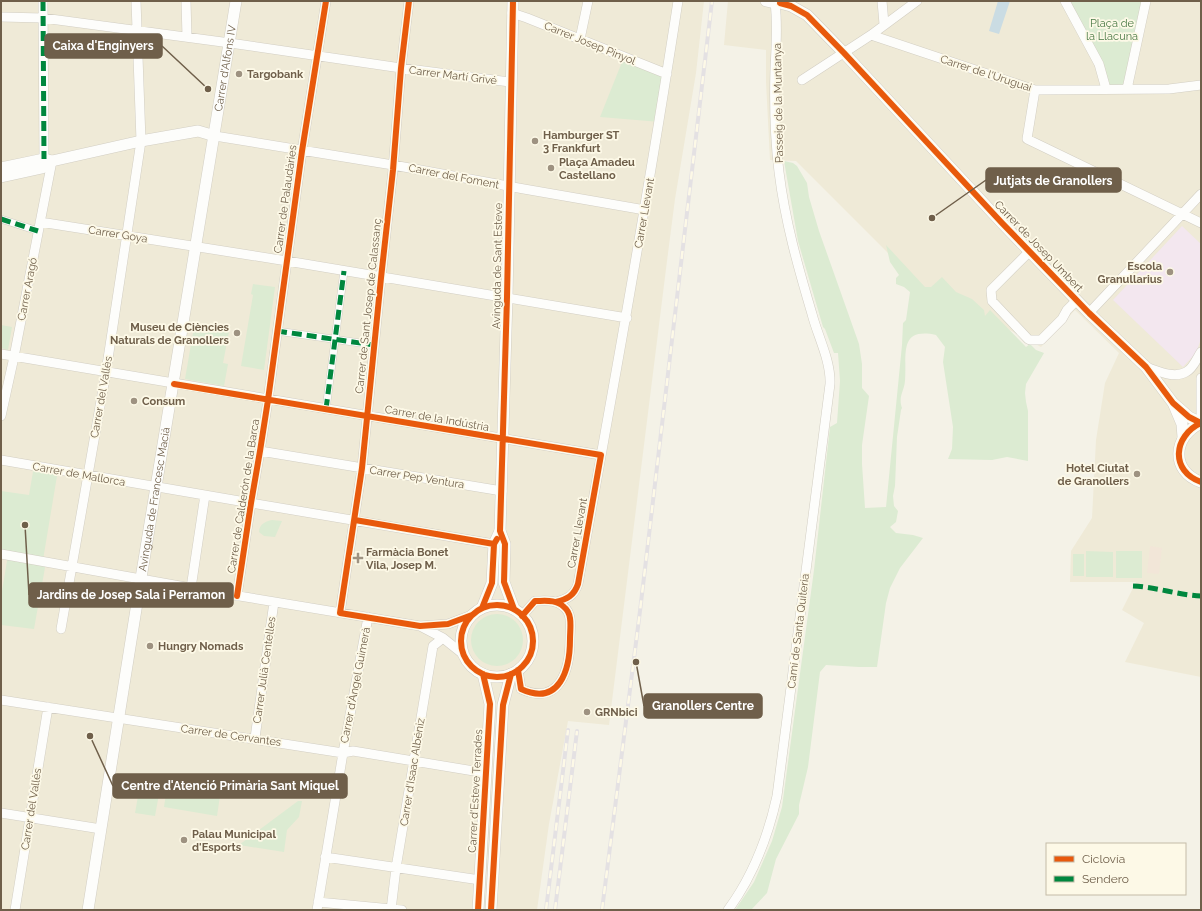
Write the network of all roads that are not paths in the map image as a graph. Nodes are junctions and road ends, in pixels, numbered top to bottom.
1 (43, 1) edge
2 (136, 1) edge
3 (186, 1) edge
4 (236, 1) edge
5 (326, 1) edge
6 (409, 1) edge
7 (512, 1) edge
8 (588, 1) edge
9 (678, 1) edge
10 (800, 1) edge
11 (882, 1) edge
12 (917, 1) edge
13 (1065, 1) edge
14 (1146, 1) edge
15 (776, 2) edge
16 (512, 13) junction
17 (807, 15) junction
18 (1, 17) edge
19 (43, 18) junction
20 (884, 24) junction
21 (137, 31) junction
22 (871, 35) junction
23 (187, 37) junction
24 (580, 39) junction
25 (230, 43) junction
26 (844, 53) junction
27 (317, 56) junction
28 (401, 68) junction
29 (667, 74) junction
30 (802, 80) dead end
31 (510, 82) junction
32 (1201, 85) edge
33 (1106, 89) junction
34 (1127, 89) junction
35 (1036, 90) junction
36 (215, 136) junction
37 (141, 141) junction
38 (302, 150) junction
39 (48, 160) junction
40 (393, 164) junction
41 (1, 168) edge
42 (1, 177) edge
43 (508, 186) junction
44 (1201, 194) edge
45 (645, 210) junction
46 (1183, 214) junction
47 (1, 219) edge
48 (1201, 223) edge
49 (39, 227) junction
50 (128, 236) junction
51 (197, 247) junction
52 (1029, 252) junction
53 (287, 261) junction
54 (344, 271) junction
55 (381, 278) junction
56 (507, 297) junction
57 (1077, 300) junction
58 (1089, 313) junction
59 (627, 318) junction
60 (277, 331) junction
61 (335, 339) junction
62 (821, 343) joint
63 (374, 345) junction
64 (1201, 352) edge
65 (1, 354) edge
66 (14, 357) junction
67 (1146, 367) junction
68 (106, 372) junction
69 (1201, 378) edge
70 (174, 384) junction
71 (268, 400) junction
72 (1173, 403) junction
73 (326, 409) junction
74 (1, 416) edge
75 (368, 416) junction
76 (1201, 417) edge
77 (1201, 423) edge
78 (1183, 437) junction
79 (503, 439) junction
80 (260, 451) junction
81 (601, 455) junction
82 (1, 460) edge
83 (362, 468) junction
84 (88, 475) junction
85 (1201, 482) edge
86 (156, 487) junction
87 (502, 491) junction
88 (205, 495) junction
89 (250, 503) junction
90 (355, 520) junction
91 (500, 532) junction
92 (494, 544) junction
93 (1, 554) edge
94 (72, 566) junction
95 (141, 578) junction
96 (191, 588) junction
97 (237, 596) junction
98 (274, 602) junction
99 (556, 602) junction
100 (482, 608) junction
101 (340, 613) junction
102 (518, 613) junction
103 (472, 615) junction
104 (368, 617) junction
105 (420, 626) junction
106 (61, 629) dead end
107 (443, 638) junction
108 (463, 654) junction
109 (514, 672) junction
110 (483, 674) junction
111 (1, 700) edge
112 (48, 707) junction
113 (119, 719) junction
114 (255, 738) junction
115 (343, 753) junction
116 (413, 762) junction
117 (486, 773) junction
118 (1, 813) edge
119 (29, 817) junction
120 (101, 829) junction
121 (325, 857) junction
122 (396, 868) junction
123 (480, 880) junction
124 (318, 906) edge
125 (391, 909) edge
126 (15, 910) edge
127 (88, 910) edge
128 (402, 910) edge
129 (478, 910) edge
130 (491, 910) edge
131 (728, 910) edge

1 - 19 street, Carrer Aragó
2 - 21 street, Carrer del Vallès
3 - 23 street
4 - 25 street, Carrer d'Alfons IV
5 - 27 street, Carrer de Palaudàries
6 - 28 street, Carrer de Sant Josep de Calassanç
7 - 16 street, Avinguda de Sant Esteve
8 - 24 street
9 - 29 street, Carrer Llevant
10 - 17 street
11 - 20 street
12 - 20 street
13 - 33 street
14 - 34 street
15 - 17 street
15 - 62 street, Passeig de la Muntanya
16 - 24 street, Carrer Josep Pinyol
16 - 31 street, Avinguda de Sant Esteve
17 - 26 street, Carrer de Josep Umbert
18 - 19 street, Carrer Martí Grivé
19 - 21 street, Carrer Martí Grivé
19 - 39 street, Carrer Aragó
20 - 22 street
21 - 23 street, Carrer Martí Grivé
21 - 37 street, Carrer del Vallès
22 - 26 street
22 - 35 street, Carrer de l'Uruguai
23 - 25 street, Carrer Martí Grivé
24 - 29 street, Carrer Josep Pinyol
25 - 27 street, Carrer Martí Grivé
25 - 36 street, Carrer d'Alfons IV
26 - 30 street
26 - 52 street, Carrer de Josep Umbert
27 - 28 street, Carrer Martí Grivé
27 - 38 street, Carrer de Palaudàries
28 - 31 street, Carrer Martí Grivé
28 - 40 street, Carrer de Sant Josep de Calassanç
29 - 45 street, Carrer Llevant
31 - 43 street, Avinguda de Sant Esteve
32 - 34 street, Carrer de l'Uruguai
33 - 34 street, Carrer de l'Uruguai
33 - 35 street, Carrer de l'Uruguai
35 - 46 street
36 - 37 street
36 - 38 street, Carrer del Foment
36 - 51 street, Avinguda de Francesc Macià
37 - 39 street
37 - 50 street, Carrer del Vallès
38 - 40 street, Carrer del Foment
38 - 53 street, Carrer de Palaudàries
39 - 41 street
39 - 42 street
39 - 49 street, Carrer Aragó
40 - 43 street, Carrer del Foment
40 - 55 street, Carrer de Sant Josep de Calassanç
43 - 45 street, Carrer del Foment
43 - 56 street, Avinguda de Sant Esteve
44 - 46 street
45 - 59 street, Carrer Llevant
46 - 48 street
46 - 58 street
47 - 49 street
49 - 50 street, Carrer Goya
49 - 66 street, Carrer Aragó
50 - 51 street, Carrer Goya
50 - 68 street, Carrer del Vallès
51 - 53 street, Carrer Goya
51 - 70 street, Avinguda de Francesc Macià
52 - 57 street, Carrer de Josep Umbert
52 - 57 street, Carrer de Josep Umbert
53 - 54 street, Carrer Goya
53 - 60 street, Carrer de Palaudàries
54 - 55 street, Carrer Goya
54 - 61 street
55 - 56 street, Carrer Goya
55 - 63 street, Carrer de Sant Josep de Calassanç
56 - 59 street, Carrer Goya
56 - 79 street, Avinguda de Sant Esteve
57 - 58 street, Carrer de Josep Umbert
58 - 67 street, Carrer de Josep Umbert
59 - 81 street, Carrer Llevant
60 - 61 street
60 - 71 street, Carrer de Palaudàries
61 - 63 street
61 - 73 street
62 - 131 street, Camí de Santa Quiteria
63 - 75 street, Carrer de Sant Josep de Calassanç
64 - 67 street, Carrer de Josep Umbert
65 - 66 street, Carrer de la Indústria
66 - 68 street, Carrer de la Indústria
66 - 74 street, Carrer Aragó
67 - 72 street, Carrer de Josep Umbert
68 - 70 street, Carrer de la Indústria
68 - 84 street, Carrer del Vallès
69 - 76 street
70 - 71 street, Carrer de la Indústria
70 - 86 street, Avinguda de Francesc Macià
71 - 73 street, Carrer de la Indústria
71 - 80 street, Carrer de Calderón de la Barca
72 - 77 street
72 - 78 street
73 - 75 street, Carrer de la Indústria
75 - 79 street, Carrer de la Indústria
75 - 83 street, Carrer de Sant Josep de Calassanç
77 - 78 street
78 - 85 street
79 - 81 street, Carrer de la Indústria
79 - 87 street, Avinguda de Sant Esteve
80 - 83 street, Carrer Pep Ventura
80 - 89 street, Carrer de Calderón de la Barca
81 - 99 street, Carrer Llevant
82 - 84 street, Carrer de Mallorca
83 - 87 street, Carrer Pep Ventura
83 - 90 street, Carrer de Sant Josep de Calassanç
84 - 86 street, Carrer de Mallorca
84 - 94 street, Carrer del Vallès
86 - 88 street, Carrer de Mallorca
86 - 95 street, Avinguda de Francesc Macià
87 - 91 street, Avinguda de Sant Esteve
88 - 89 street, Carrer de Mallorca
88 - 96 street
89 - 90 street, Carrer de Mallorca
89 - 97 street, Carrer de Calderón de la Barca
90 - 92 street, Carrer de Mallorca
90 - 101 street, Carrer de Sant Josep de Calassanç
91 - 92 street, Avinguda de Sant Esteve
91 - 102 street, Avinguda de Sant Esteve
92 - 100 street, Avinguda de Sant Esteve
93 - 94 street
94 - 95 street
94 - 106 street, Carrer del Vallès
95 - 96 street
95 - 113 street, Avinguda de Francesc Macià
96 - 97 street
97 - 98 street
98 - 101 street
98 - 114 street, Carrer Julià Centelles
99 - 102 street, Carrer Llevant
99 - 109 street
100 - 102 street
100 - 103 street
101 - 104 street
102 - 109 street
103 - 105 street
103 - 108 street
104 - 105 street
104 - 115 street, Carrer d'Àngel Guimerà
105 - 107 street
107 - 108 street
107 - 116 street, Carrer d'Isaac Albéniz
108 - 110 street
109 - 110 street
109 - 130 street, Carrer d'Esteve Terrades
110 - 117 street, Carrer d'Esteve Terrades
111 - 112 street, Carrer de Cervantes
112 - 113 street, Carrer de Cervantes
112 - 119 street, Carrer del Vallès
113 - 114 street, Carrer de Cervantes
113 - 120 street, Avinguda de Francesc Macià
114 - 115 street, Carrer de Cervantes
115 - 116 street, Carrer de Cervantes
115 - 121 street, Carrer d'Àngel Guimerà
116 - 117 street, Carrer de Cervantes
116 - 122 street, Carrer d'Isaac Albéniz
117 - 123 street, Carrer d'Esteve Terrades
118 - 119 street
119 - 120 street
119 - 126 street, Carrer del Vallès
120 - 127 street, Avinguda de Francesc Macià
121 - 122 street
121 - 124 street, Carrer d'Àngel Guimerà
122 - 123 street
122 - 125 street, Carrer d'Isaac Albéniz
123 - 129 street, Carrer d'Esteve Terrades
124 - 125 street
125 - 128 street

